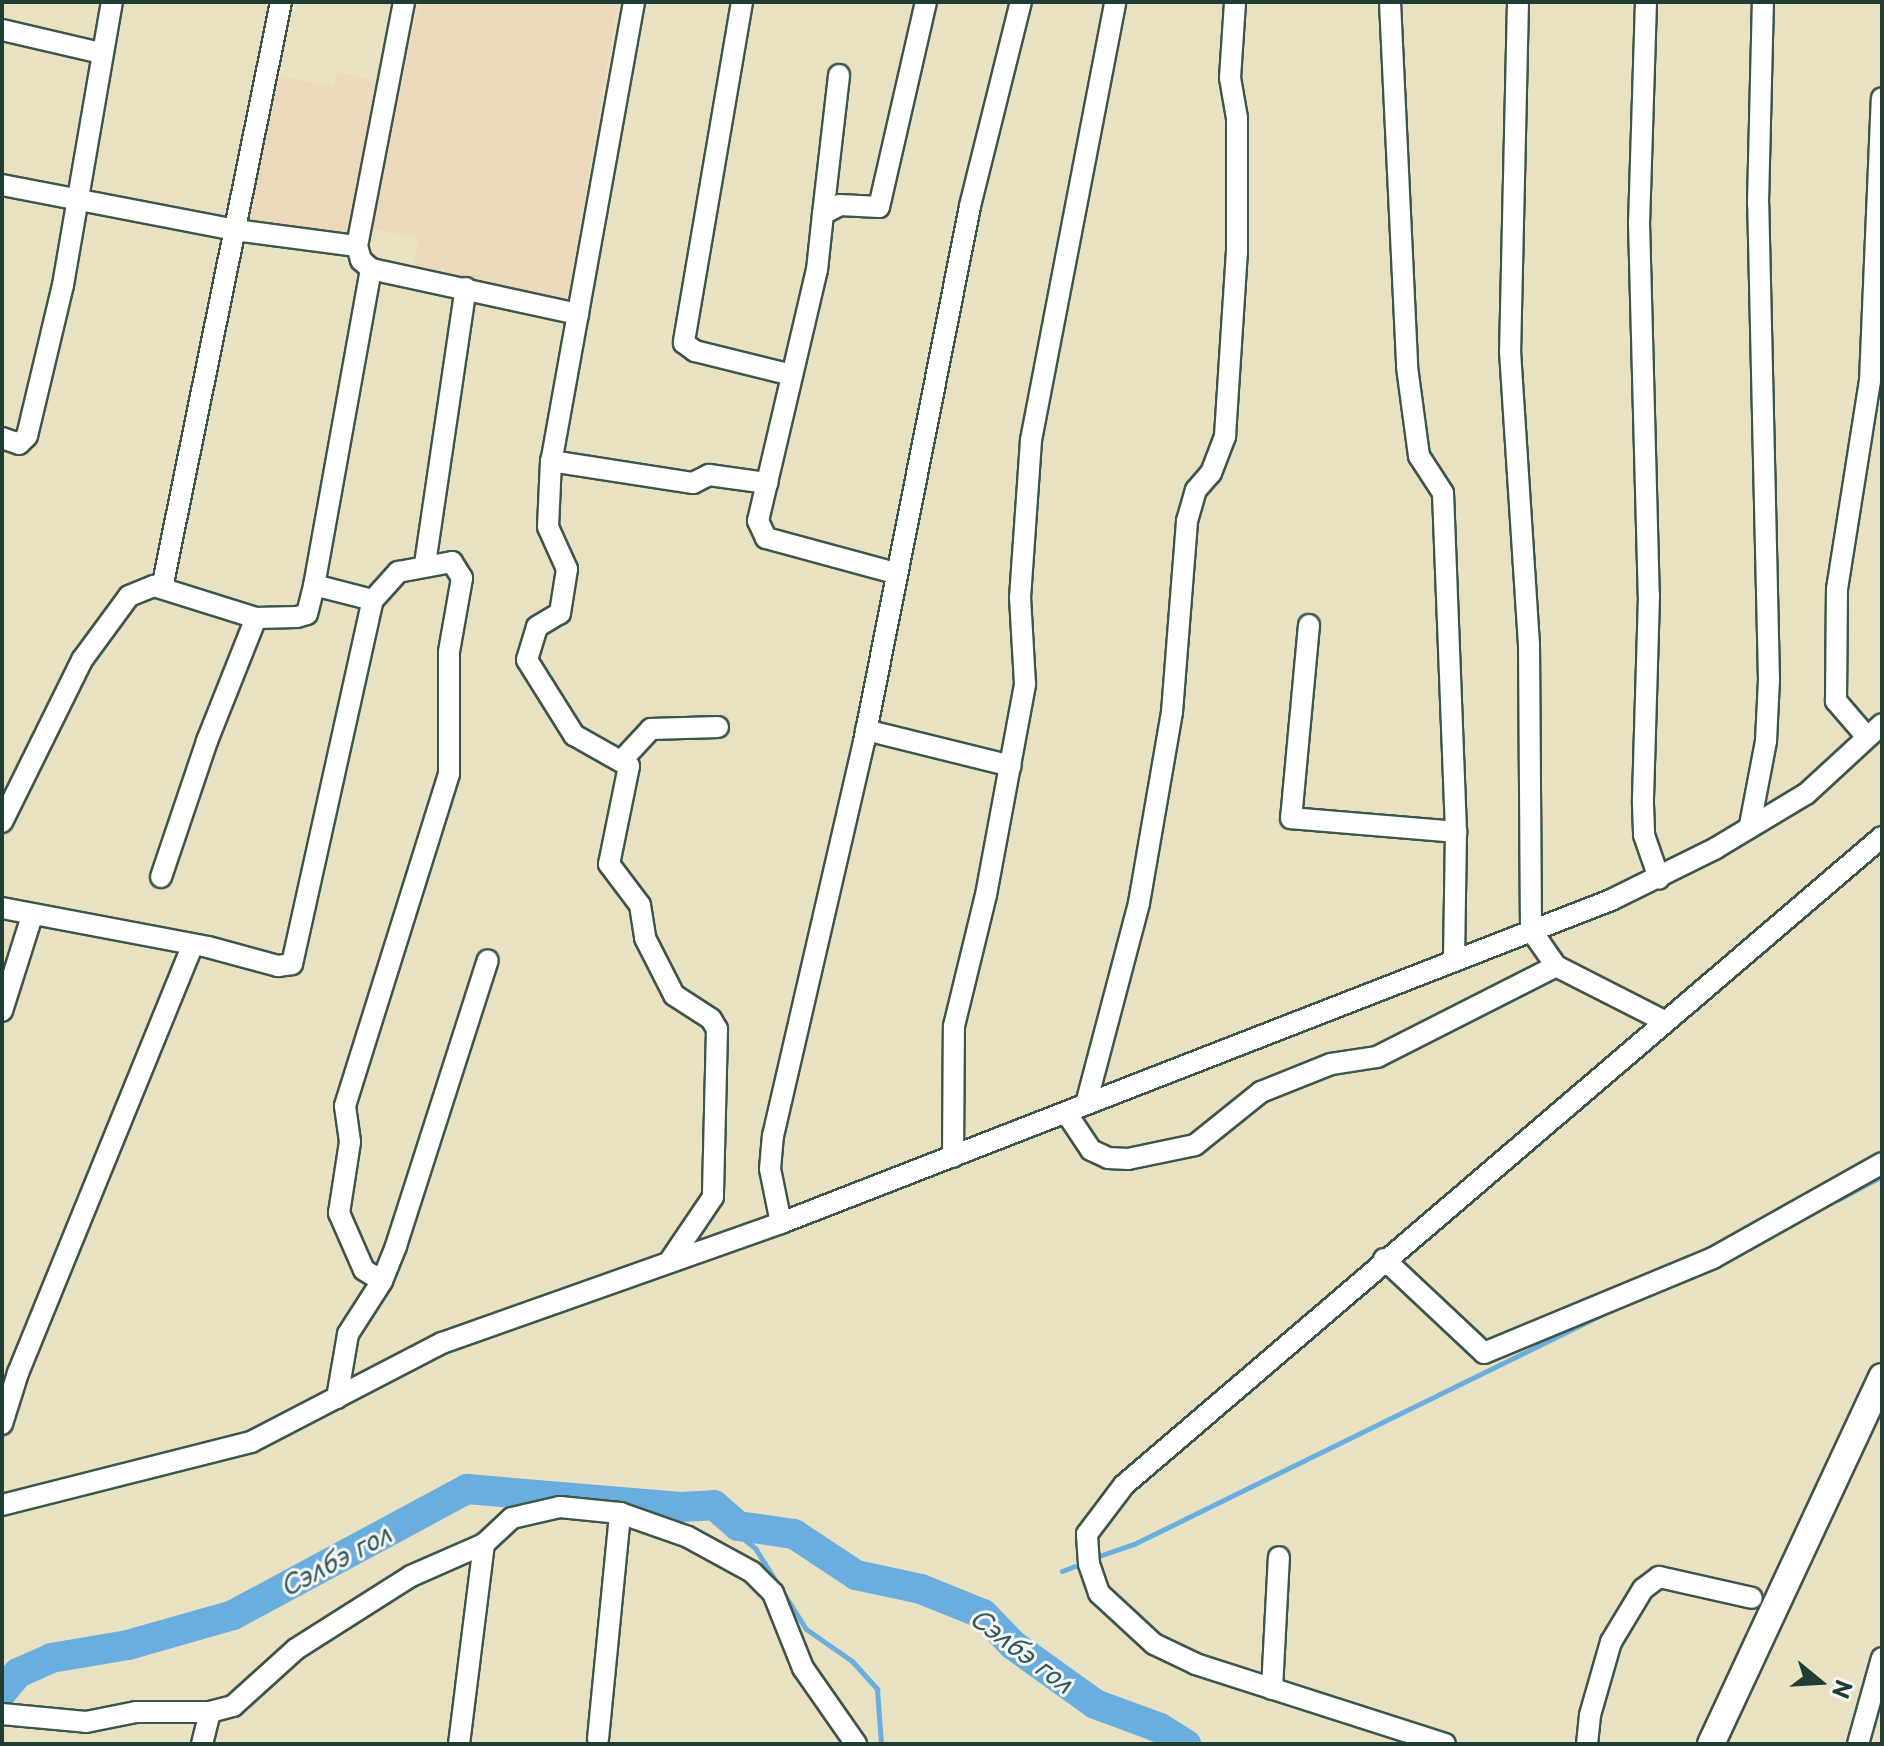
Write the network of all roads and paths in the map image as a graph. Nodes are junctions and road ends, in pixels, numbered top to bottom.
1 (112, 2) edge
2 (281, 2) edge
3 (404, 2) edge
4 (634, 2) edge
5 (742, 2) edge
6 (926, 2) edge
7 (1021, 2) edge
8 (1115, 2) edge
9 (1235, 2) edge
10 (1390, 2) edge
11 (1518, 2) edge
12 (1646, 2) edge
13 (1763, 2) edge
14 (2, 30) edge
15 (101, 53) junction
16 (839, 75) dead end
17 (1882, 98) edge
18 (2, 185) edge
19 (75, 195) junction
20 (823, 214) junction
21 (235, 230) junction
22 (357, 246) junction
23 (371, 269) junction
24 (466, 288) junction
25 (578, 314) junction
26 (792, 375) junction
27 (2, 438) edge
28 (551, 461) junction
29 (767, 483) junction
30 (425, 564) junction
31 (895, 573) junction
32 (314, 585) junction
33 (162, 588) junction
34 (373, 600) junction
35 (256, 618) junction
36 (1309, 625) dead end
37 (718, 727) dead end
38 (866, 730) junction
39 (1875, 730) edge
40 (623, 759) junction
41 (1011, 766) junction
42 (2, 822) edge
43 (1750, 825) junction
44 (1456, 832) junction
45 (1882, 837) edge
46 (161, 877) dead end
47 (1659, 878) junction
48 (2, 908) edge
49 (32, 916) junction
50 (1531, 930) junction
51 (192, 946) junction
52 (488, 960) dead end
53 (1454, 960) junction
54 (1556, 966) junction
55 (2, 1011) edge
56 (1664, 1021) junction
57 (1086, 1104) junction
58 (1067, 1114) junction
59 (953, 1157) junction
60 (1882, 1163) edge
61 (781, 1223) junction
62 (1384, 1259) junction
63 (669, 1262) junction
64 (382, 1281) junction
65 (1882, 1377) edge
66 (337, 1398) junction
67 (2, 1424) edge
68 (2, 1505) edge
69 (620, 1513) junction
70 (484, 1544) junction
71 (1279, 1557) dead end
72 (1752, 1598) dead end
73 (1882, 1658) edge
74 (1272, 1689) junction
75 (210, 1712) junction
76 (2, 1714) edge
77 (598, 1739) dead end
78 (202, 1744) edge
79 (459, 1744) edge
80 (856, 1744) edge
81 (1445, 1744) edge
82 (1587, 1744) edge
83 (1711, 1744) edge
84 (1858, 1744) edge

1 - 15 street
2 - 21 street
3 - 22 street
4 - 25 street
5 - 26 street
6 - 20 street
7 - 31 street
8 - 41 street
9 - 57 street
10 - 44 street
11 - 50 street
12 - 47 street
13 - 43 street
14 - 15 street
15 - 19 street
16 - 20 street
17 - 39 street
18 - 19 street
19 - 21 street
19 - 27 street
20 - 26 street
21 - 22 street
21 - 33 street
22 - 23 street
23 - 24 street
23 - 32 street
24 - 25 street
24 - 30 street
25 - 28 street
26 - 29 street
28 - 29 street
28 - 40 street
29 - 31 street
30 - 34 street
30 - 64 street
31 - 38 street
32 - 34 street
32 - 35 street
33 - 35 street
33 - 42 street
34 - 51 street
35 - 46 street
36 - 44 street
37 - 40 street
38 - 41 street
38 - 61 street
39 - 43 street
40 - 63 street
41 - 59 street
43 - 47 street
44 - 53 street
45 - 56 street
47 - 50 street
48 - 49 street
49 - 51 street
49 - 55 street
50 - 53 street
50 - 54 street
51 - 67 street
52 - 64 street
53 - 57 street
54 - 56 street
54 - 58 street
56 - 62 street
57 - 58 street
58 - 59 street
59 - 61 street
60 - 62 street
61 - 63 street
62 - 74 street
63 - 66 street
64 - 66 street
65 - 83 main road
66 - 68 street
69 - 70 street
69 - 77 street
69 - 80 street
70 - 75 street
70 - 79 street
71 - 74 street
72 - 82 street
73 - 84 street
74 - 81 street
75 - 76 street
75 - 78 street

